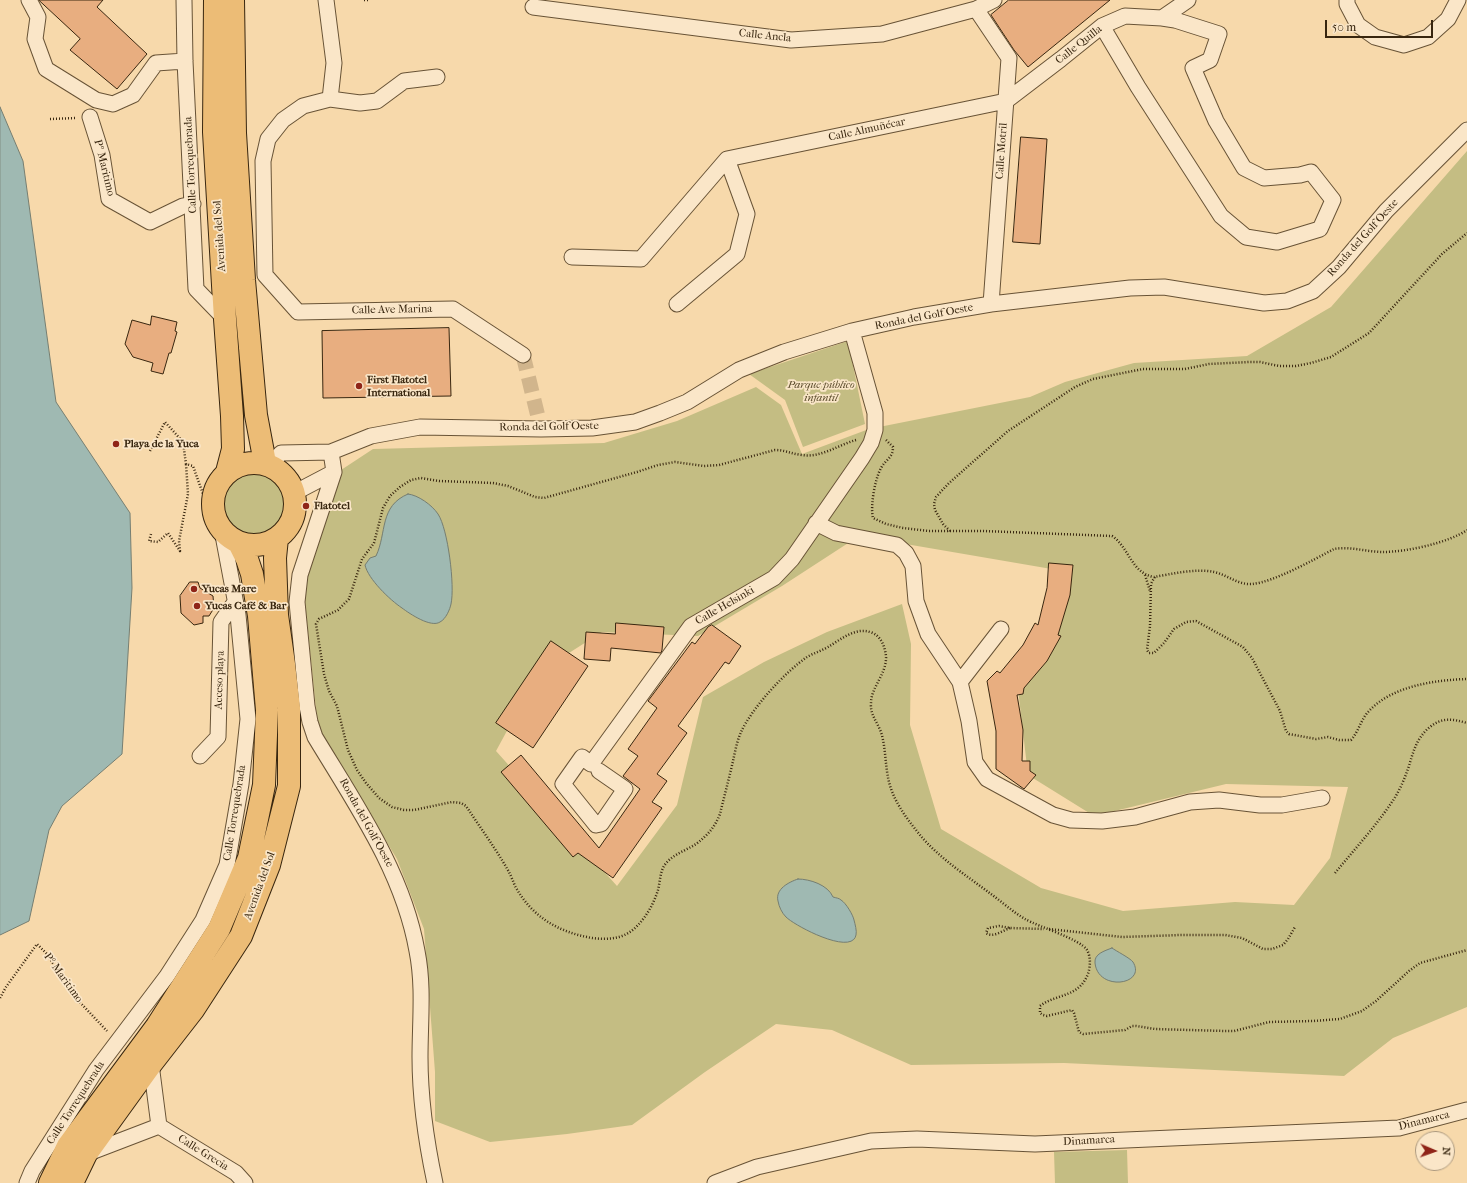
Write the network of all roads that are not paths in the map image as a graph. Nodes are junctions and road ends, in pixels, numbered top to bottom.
1 (29, 0) edge
2 (184, 0) edge
3 (215, 0) edge
4 (233, 0) edge
5 (326, 0) edge
6 (994, 0) edge
7 (1188, 0) edge
8 (1347, 0) edge
9 (1458, 0) edge
10 (533, 7) dead end
11 (976, 9) junction
12 (1162, 18) junction
13 (1102, 26) junction
14 (185, 60) junction
15 (437, 78) dead end
16 (330, 99) junction
17 (1006, 101) junction
18 (90, 117) road end
19 (1467, 130) edge
20 (727, 159) junction
21 (193, 204) junction
22 (572, 257) dead end
23 (265, 275) junction
24 (244, 280) junction
25 (676, 304) dead end
26 (991, 304) junction
27 (225, 319) junction
28 (852, 331) junction
29 (523, 355) tunnel mouth
30 (331, 452) junction
31 (268, 464) junction
32 (227, 472) junction
33 (334, 472) junction
34 (294, 493) junction
35 (816, 523) junction
36 (230, 536) junction
37 (277, 538) junction
38 (235, 602) junction
39 (1001, 629) dead end
40 (960, 682) junction
41 (200, 756) dead end
42 (599, 771) dead end
43 (1322, 798) dead end
44 (151, 1064) junction
45 (1467, 1110) edge
46 (159, 1126) junction
47 (86, 1154) junction
48 (27, 1183) edge
49 (50, 1183) edge
50 (72, 1183) edge
51 (245, 1183) edge
52 (436, 1183) edge
53 (715, 1183) edge

1 - 14 street
2 - 14 street, Calle Torrequebrada
3 - 27 main road, Avenida del Sol
4 - 24 main road, Avenida del Sol
5 - 16 street
6 - 11 street, Calle Ancla
7 - 12 street
8 - 9 street
10 - 11 street, Calle Ancla
11 - 17 street, Calle Motril
12 - 13 street, Calle Quilla
12 - 13 street, Calle Quilla
13 - 17 street, Calle Quilla
14 - 21 street, Calle Torrequebrada
15 - 16 street
16 - 23 street
17 - 20 street, Calle Almuñécar
17 - 26 street, Calle Motril
18 - 21 street, Pº Maritimo
19 - 26 street, Ronda del Golf Oeste
20 - 22 street
20 - 25 street
21 - 27 street, Calle Torrequebrada
23 - 24 street
23 - 29 street, Calle Ave Marina
24 - 31 main road, Avenida del Sol
26 - 28 street, Ronda del Golf Oeste
27 - 32 main road, Avenida del Sol
28 - 30 street, Ronda del Golf Oeste
28 - 35 street, Calle Helsinki
30 - 31 street, Ronda del Golf Oeste
30 - 33 street, Ronda del Golf Oeste
31 - 32 main road
31 - 34 main road
32 - 36 main road
33 - 34 street
33 - 52 street, Ronda del Golf Oeste
34 - 37 main road
35 - 40 street
35 - 42 street, Calle Helsinki
36 - 37 main road
36 - 38 street, Calle Torrequebrada
36 - 49 main road, Avenida del Sol
37 - 44 main road, Avenida del Sol
38 - 41 street, Acceso playa
38 - 48 street, Calle Torrequebrada
39 - 40 street
40 - 43 street
44 - 46 street
44 - 47 main road, Avenida del Sol
45 - 53 street, Dinamarca
46 - 47 street
46 - 51 street, Calle Grecia
47 - 50 main road, Avenida del Sol

